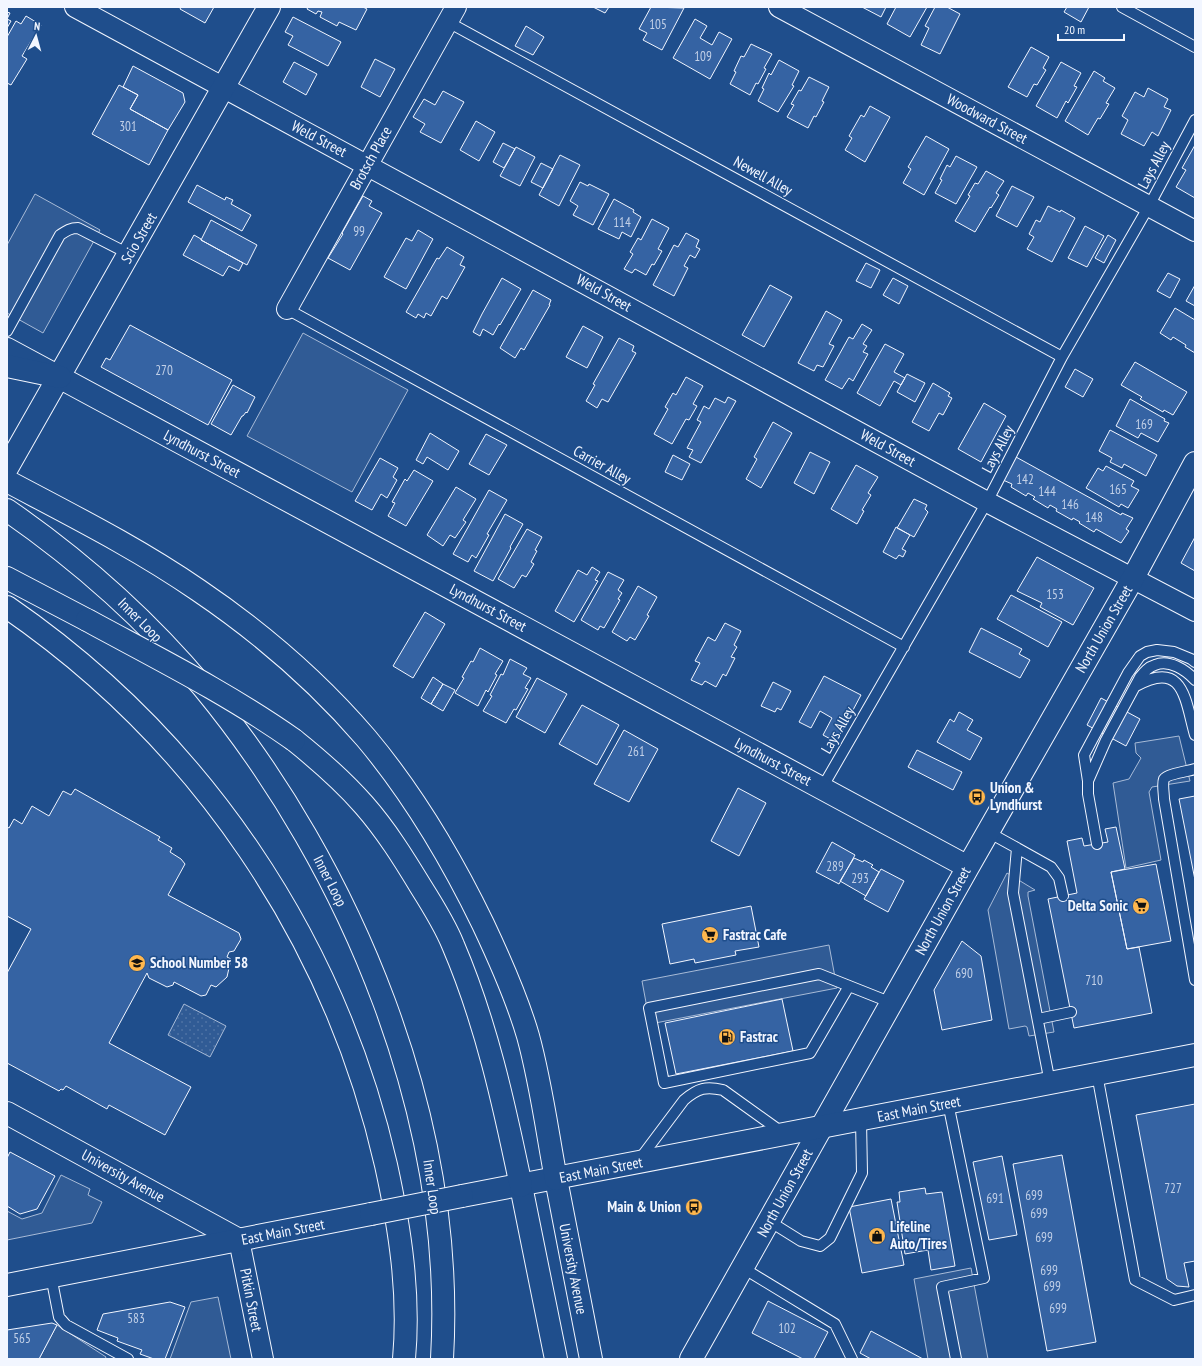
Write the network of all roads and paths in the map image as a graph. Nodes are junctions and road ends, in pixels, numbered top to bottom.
1 (76, 7) edge
2 (269, 7) edge
3 (779, 7) edge
4 (1122, 7) edge
5 (452, 14) edge
6 (1195, 47) edge
7 (224, 88) junction
8 (1195, 120) edge
9 (367, 165) junction
10 (1149, 206) junction
11 (1195, 231) edge
12 (129, 254) junction
13 (287, 309) joint
14 (7, 331) edge
15 (7, 349) edge
16 (1062, 357) junction
17 (7, 366) edge
18 (60, 377) junction
19 (1195, 463) edge
20 (7, 468) edge
21 (7, 481) edge
22 (987, 502) junction
23 (7, 510) edge
24 (7, 578) edge
25 (1133, 578) junction
26 (7, 607) edge
27 (1195, 611) edge
28 (904, 647) junction
29 (1195, 662) edge
30 (1195, 680) edge
31 (1135, 686) junction
32 (1195, 735) edge
33 (1195, 769) edge
34 (1088, 782) junction
35 (822, 788) junction
36 (988, 832) junction
37 (1097, 844) dead end
38 (1017, 848) junction
39 (968, 867) junction
40 (1063, 896) dead end
41 (1195, 980) edge
42 (849, 986) junction
43 (892, 1003) junction
44 (1071, 1012) dead end
45 (1038, 1019) junction
46 (1195, 1055) edge
47 (1097, 1074) junction
48 (701, 1076) junction
49 (1050, 1084) junction
50 (704, 1088) junction
51 (948, 1103) junction
52 (7, 1113) edge
53 (861, 1120) junction
54 (822, 1127) junction
55 (784, 1135) junction
56 (636, 1163) junction
57 (556, 1179) junction
58 (521, 1186) junction
59 (769, 1221) junction
60 (239, 1240) junction
61 (743, 1268) junction
62 (50, 1276) junction
63 (7, 1285) edge
64 (1195, 1295) edge
65 (128, 1359) edge
66 (263, 1359) edge
67 (404, 1359) edge
68 (442, 1359) edge
69 (556, 1359) edge
70 (591, 1359) edge
71 (691, 1359) edge
72 (852, 1359) edge
73 (956, 1359) edge

1 - 7 street, Weld Street
2 - 7 main road, Scio Street
3 - 10 street, Woodward Street
4 - 6 lane
5 - 9 street, Brotsch Place
5 - 16 lane, Newell Alley
7 - 9 street, Weld Street
7 - 12 main road, Scio Street
8 - 10 lane, Lays Alley
9 - 13 street, Brotsch Place
9 - 22 street, Weld Street
10 - 11 street, Woodward Street
10 - 16 lane, Lays Alley
12 - 14 lane
12 - 18 main road, Scio Street
13 - 28 lane, Carrier Alley
15 - 18 main road, Lyndhurst Street
16 - 22 lane, Lays Alley
17 - 18 main road
18 - 20 main road, Scio Street
18 - 35 main road, Lyndhurst Street
19 - 25 main road, North Union Street
21 - 57 main road, University Avenue
22 - 25 street, Weld Street
22 - 28 lane, Lays Alley
23 - 68 main road, Inner Loop
24 - 58 main road, bridge
25 - 27 street, Weld Street
25 - 36 main road, North Union Street
26 - 67 main road
28 - 35 lane, Lays Alley
29 - 34 lane
30 - 31 lane
31 - 32 lane
31 - 34 lane
33 - 41 lane
34 - 37 lane
35 - 39 main road, Lyndhurst Street
36 - 38 lane
36 - 39 main road, North Union Street
38 - 40 lane
38 - 45 lane
39 - 43 main road, North Union Street
42 - 43 lane
42 - 48 lane
42 - 48 lane
43 - 54 main road, North Union Street
44 - 45 lane
45 - 49 lane
46 - 47 main road, East Main Street
47 - 49 main road, East Main Street
47 - 64 lane
48 - 50 lane
49 - 51 main road, East Main Street
50 - 55 lane
50 - 56 lane
51 - 53 main road, East Main Street
51 - 73 lane
52 - 60 main road, University Avenue
53 - 54 main road, East Main Street
53 - 59 lane
54 - 55 main road, East Main Street
54 - 59 main road, North Union Street
55 - 56 main road, East Main Street
56 - 57 main road, East Main Street
57 - 58 main road, East Main Street
57 - 70 main road, University Avenue
58 - 60 main road, East Main Street, bridge
58 - 69 main road
59 - 61 main road, North Union Street
60 - 62 main road, East Main Street
60 - 66 street, Pitkin Street
61 - 71 main road, North Union Street
61 - 72 lane
62 - 63 main road, East Main Street
62 - 65 lane

